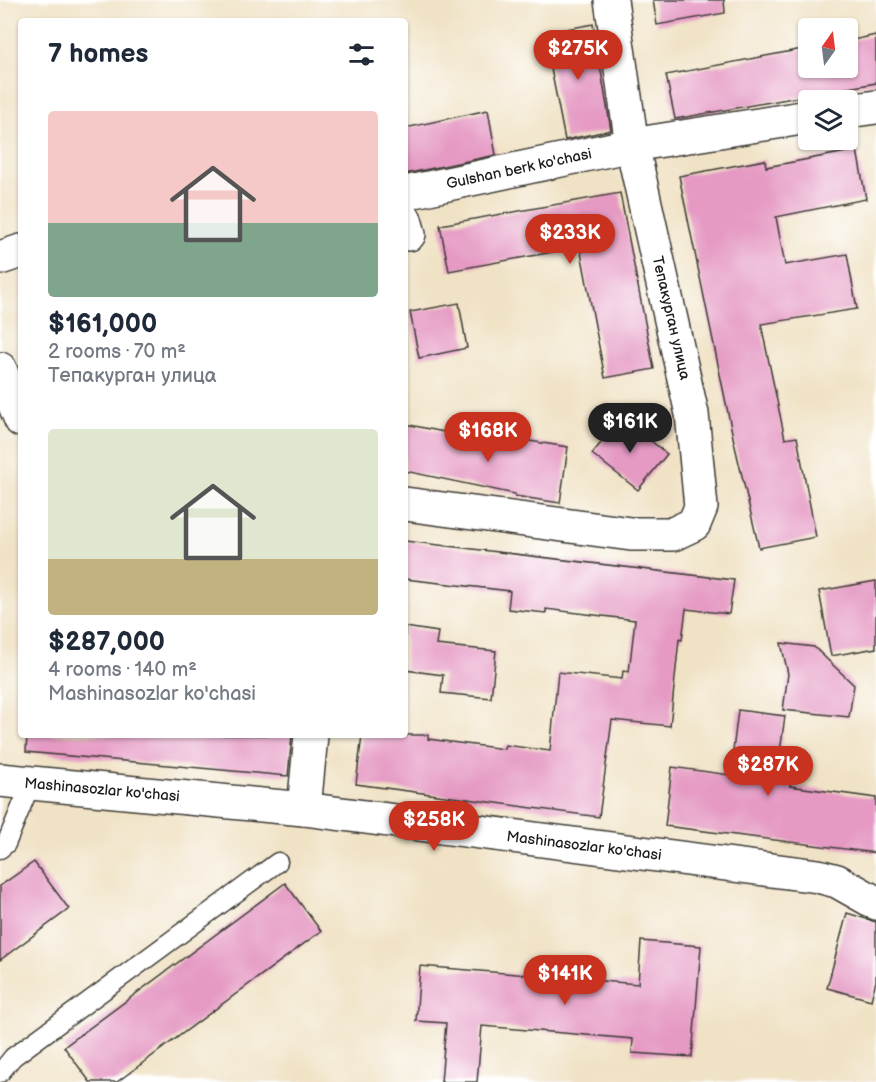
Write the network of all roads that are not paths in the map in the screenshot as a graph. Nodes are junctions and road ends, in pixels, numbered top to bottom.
1 (611, 0) edge
2 (876, 106) edge
3 (858, 109) edge
4 (798, 119) edge
5 (632, 145) junction
6 (408, 192) edge
7 (18, 252) edge
8 (0, 258) edge
9 (0, 369) edge
10 (18, 413) edge
11 (408, 504) edge
12 (311, 738) edge
13 (15, 781) edge
14 (304, 809) junction
15 (0, 849) edge
16 (278, 862) dead end
17 (876, 903) edge
18 (0, 1072) edge

1 - 5 street, Тепакурган улица
2 - 3 street
4 - 5 street, Gulshan berk ko'chasi
5 - 6 street, Gulshan berk ko'chasi
5 - 11 street, Тепакурган улица
7 - 8 street
9 - 10 street
12 - 14 street
13 - 14 street, Mashinasozlar ko'chasi
13 - 15 lane
14 - 17 street, Mashinasozlar ko'chasi
16 - 18 lane

